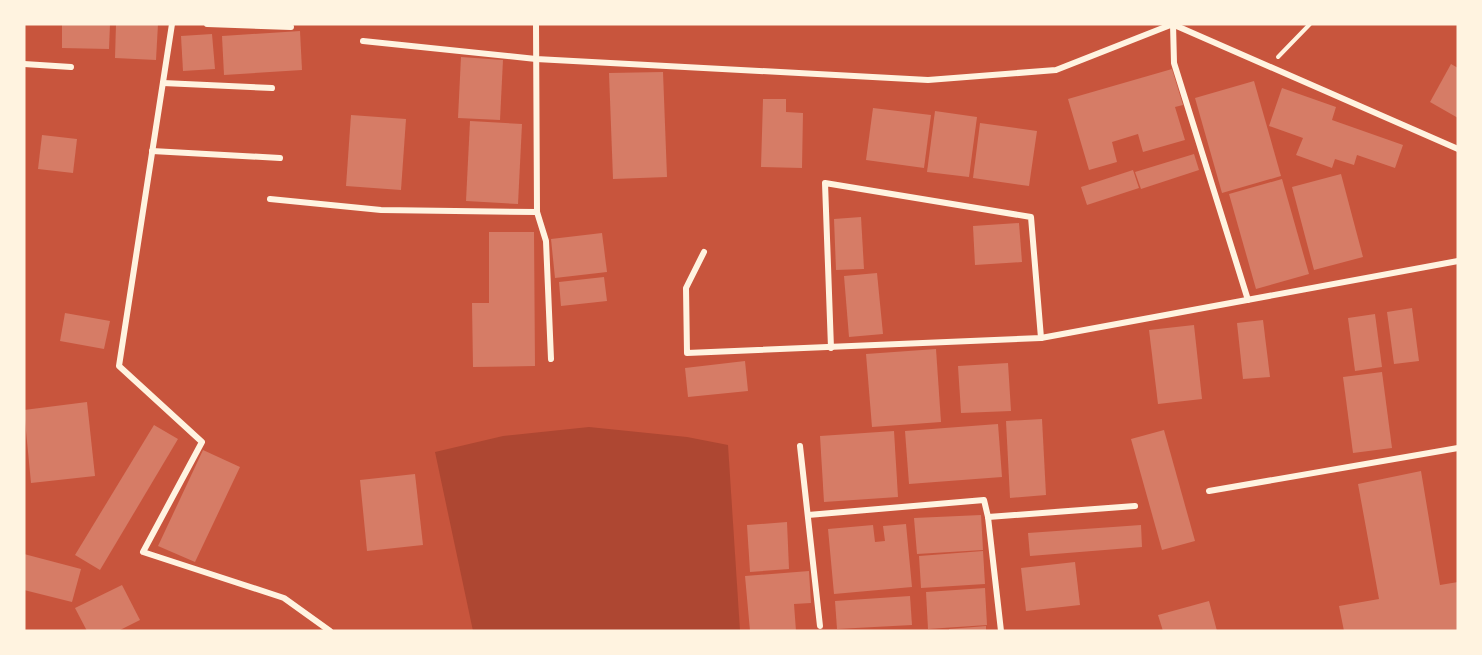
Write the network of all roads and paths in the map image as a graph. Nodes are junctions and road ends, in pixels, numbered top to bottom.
1 (172, 24) edge
2 (207, 24) edge
3 (536, 24) edge
4 (1172, 24) edge
5 (1310, 24) edge
6 (291, 27) dead end
7 (363, 41) dead end
8 (536, 59) junction
9 (24, 64) edge
10 (1269, 66) junction
11 (71, 67) dead end
12 (163, 83) junction
13 (272, 88) dead end
14 (1458, 148) edge
15 (152, 151) junction
16 (280, 158) dead end
17 (270, 199) dead end
18 (537, 212) junction
19 (704, 252) dead end
20 (1458, 261) edge
21 (1248, 300) junction
22 (1041, 338) junction
23 (831, 348) junction
24 (551, 359) dead end
25 (800, 446) dead end
26 (1458, 448) edge
27 (1209, 491) dead end
28 (1136, 506) dead end
29 (808, 515) junction
30 (988, 517) junction
31 (820, 626) dead end
32 (330, 631) edge
33 (1001, 631) edge

1 - 12 street
2 - 6 street
3 - 8 street
4 - 8 street
4 - 10 street
4 - 21 street
5 - 10 path
7 - 8 street
8 - 18 street
9 - 11 street
10 - 14 street
12 - 13 street
12 - 15 street
15 - 16 street
15 - 32 street
17 - 18 street
18 - 24 street
19 - 23 street
20 - 21 street
21 - 22 street
22 - 23 street
22 - 23 street
25 - 29 street
26 - 27 street
28 - 30 street
29 - 30 street
29 - 31 street
30 - 33 street

